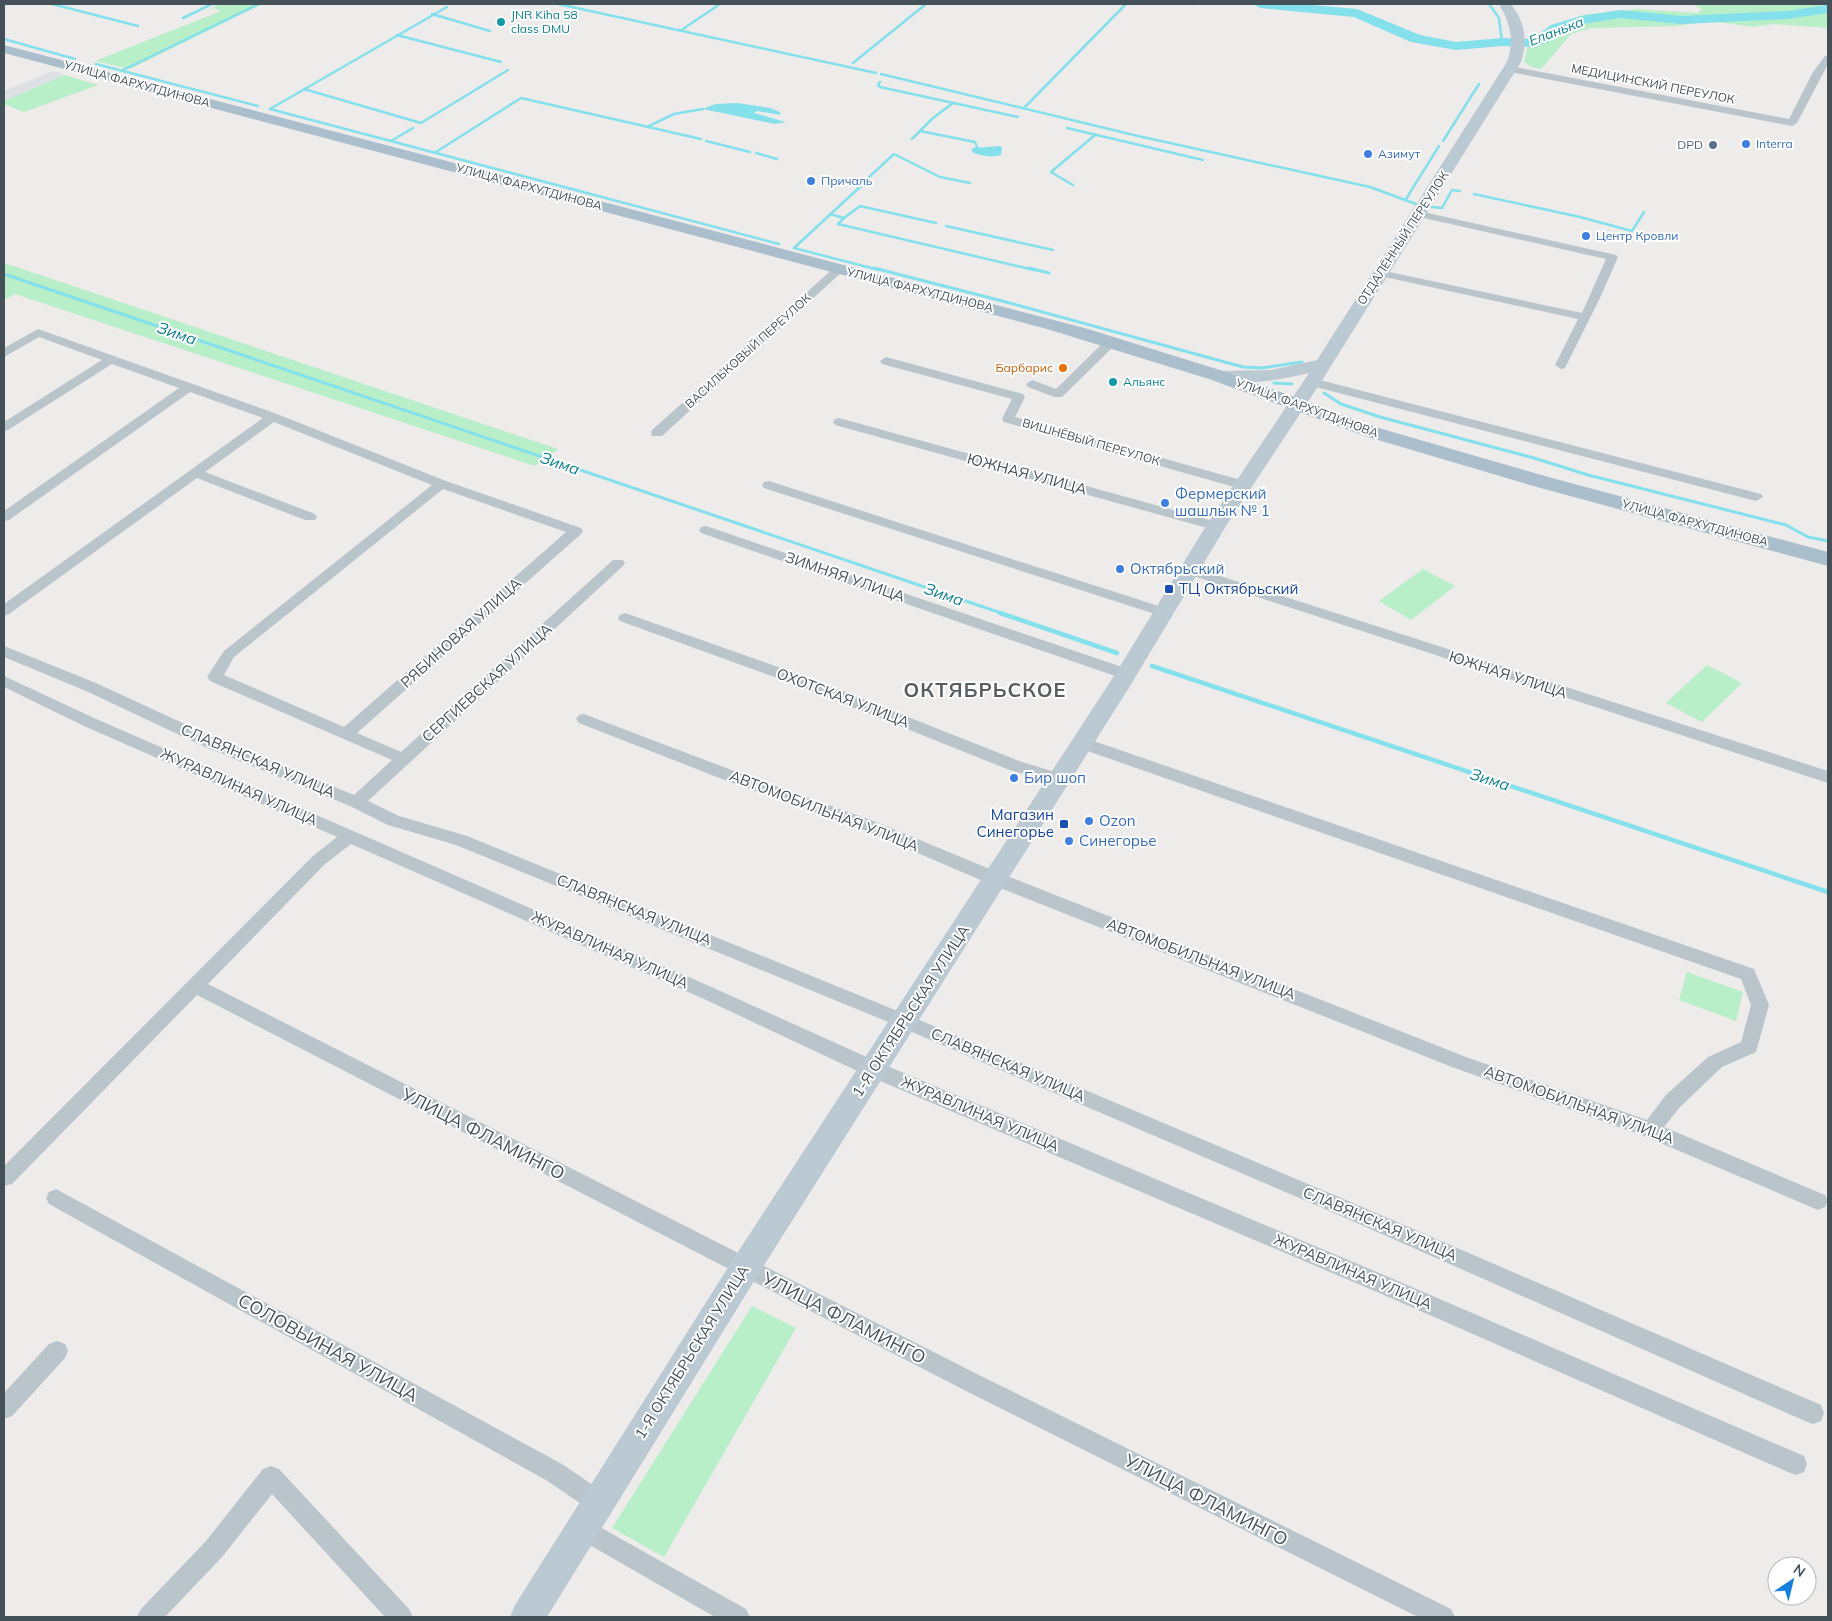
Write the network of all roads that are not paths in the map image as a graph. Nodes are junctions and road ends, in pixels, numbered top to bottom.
1 (1506, 4) edge
2 (4, 49) edge
3 (1828, 58) edge
4 (1510, 69) junction
5 (1419, 214) junction
6 (840, 269) junction
7 (1380, 272) junction
8 (1584, 317) junction
9 (1112, 341) junction
10 (4, 353) edge
11 (110, 360) junction
12 (886, 361) dead end
13 (1322, 364) junction
14 (1561, 365) dead end
15 (1219, 376) junction
16 (1312, 382) junction
17 (1032, 384) dead end
18 (189, 387) junction
19 (1296, 406) junction
20 (273, 417) junction
21 (839, 422) dead end
22 (4, 427) edge
23 (657, 433) dead end
24 (195, 473) junction
25 (442, 484) junction
26 (1243, 484) junction
27 (769, 485) dead end
28 (1756, 497) dead end
29 (4, 517) edge
30 (310, 517) dead end
31 (1216, 526) junction
32 (706, 530) dead end
33 (1828, 559) edge
34 (618, 564) dead end
35 (1189, 570) junction
36 (4, 611) edge
37 (1163, 612) junction
38 (626, 618) dead end
39 (4, 651) edge
40 (1126, 674) junction
41 (4, 681) edge
42 (584, 719) dead end
43 (346, 734) junction
44 (1082, 743) junction
45 (404, 759) junction
46 (1828, 777) edge
47 (1059, 779) junction
48 (356, 802) junction
49 (350, 836) junction
50 (996, 879) junction
51 (195, 986) junction
52 (904, 1021) junction
53 (873, 1069) junction
54 (1650, 1130) junction
55 (5, 1178) dead end
56 (56, 1198) dead end
57 (1818, 1201) dead end
58 (745, 1268) junction
59 (57, 1351) dead end
60 (4, 1408) edge
61 (1813, 1413) dead end
62 (1796, 1464) dead end
63 (598, 1502) junction
64 (582, 1528) junction
65 (149, 1617) edge
66 (401, 1617) edge
67 (528, 1617) edge
68 (738, 1617) edge
69 (1443, 1617) edge

1 - 4 street, ОТДАЛЁННЫЙ ПЕРЕУЛОК
2 - 6 main road, УЛИЦА ФАРХУТДИНОВА
3 - 4 street, МЕДИЦИНСКИЙ ПЕРЕУЛОК
4 - 5 street, ОТДАЛЁННЫЙ ПЕРЕУЛОК
5 - 7 street, ОТДАЛЁННЫЙ ПЕРЕУЛОК
5 - 8 street
6 - 9 main road, УЛИЦА ФАРХУТДИНОВА
6 - 23 street, ВАСИЛЬКОВЫЙ ПЕРЕУЛОК
7 - 8 street
7 - 13 street, ОТДАЛЁННЫЙ ПЕРЕУЛОК
8 - 14 street
9 - 15 main road, УЛИЦА ФАРХУТДИНОВА
9 - 17 street
10 - 11 street
11 - 18 street
11 - 22 street
12 - 26 street, ВИШНЁВЫЙ ПЕРЕУЛОК
13 - 15 street
13 - 16 street, ОТДАЛЁННЫЙ ПЕРЕУЛОК
15 - 19 main road, УЛИЦА ФАРХУТДИНОВА
16 - 19 street, ОТДАЛЁННЫЙ ПЕРЕУЛОК
16 - 28 street
18 - 20 street
18 - 29 street
19 - 26 street, 1-Я ОКТЯБРЬСКАЯ УЛИЦА
19 - 33 main road, УЛИЦА ФАРХУТДИНОВА
20 - 24 street
20 - 25 street
21 - 31 street, ЮЖНАЯ УЛИЦА
24 - 30 street
24 - 36 street
25 - 43 street
25 - 43 street, РЯБИНОВАЯ УЛИЦА
26 - 31 street, 1-Я ОКТЯБРЬСКАЯ УЛИЦА
27 - 37 street
31 - 35 street, 1-Я ОКТЯБРЬСКАЯ УЛИЦА
32 - 40 street, ЗИМНЯЯ УЛИЦА
34 - 45 street, СЕРГИЕВСКАЯ УЛИЦА
35 - 37 street, 1-Я ОКТЯБРЬСКАЯ УЛИЦА
35 - 46 street, ЮЖНАЯ УЛИЦА
37 - 40 street, 1-Я ОКТЯБРЬСКАЯ УЛИЦА
38 - 47 street, ОХОТСКАЯ УЛИЦА
39 - 48 street, СЛАВЯНСКАЯ УЛИЦА
40 - 44 street, 1-Я ОКТЯБРЬСКАЯ УЛИЦА
41 - 49 street, ЖУРАВЛИНАЯ УЛИЦА
42 - 50 street, АВТОМОБИЛЬНАЯ УЛИЦА
43 - 45 street
44 - 47 street, 1-Я ОКТЯБРЬСКАЯ УЛИЦА
44 - 54 street
45 - 48 street, СЕРГИЕВСКАЯ УЛИЦА
47 - 50 street, 1-Я ОКТЯБРЬСКАЯ УЛИЦА
48 - 52 street, СЛАВЯНСКАЯ УЛИЦА
49 - 51 street
49 - 53 street, ЖУРАВЛИНАЯ УЛИЦА
50 - 52 street, 1-Я ОКТЯБРЬСКАЯ УЛИЦА
50 - 54 street, АВТОМОБИЛЬНАЯ УЛИЦА
51 - 55 street
51 - 58 street, УЛИЦА ФЛАМИНГО
52 - 53 street, 1-Я ОКТЯБРЬСКАЯ УЛИЦА
52 - 61 street, СЛАВЯНСКАЯ УЛИЦА
53 - 58 street, 1-Я ОКТЯБРЬСКАЯ УЛИЦА
53 - 62 street, ЖУРАВЛИНАЯ УЛИЦА
54 - 57 street, АВТОМОБИЛЬНАЯ УЛИЦА
56 - 63 street, СОЛОВЬИНАЯ УЛИЦА
58 - 63 street, 1-Я ОКТЯБРЬСКАЯ УЛИЦА
58 - 69 street, УЛИЦА ФЛАМИНГО
59 - 60 street
63 - 64 street, 1-Я ОКТЯБРЬСКАЯ УЛИЦА
64 - 67 street, 1-Я ОКТЯБРЬСКАЯ УЛИЦА
64 - 68 street
65 - 66 street

